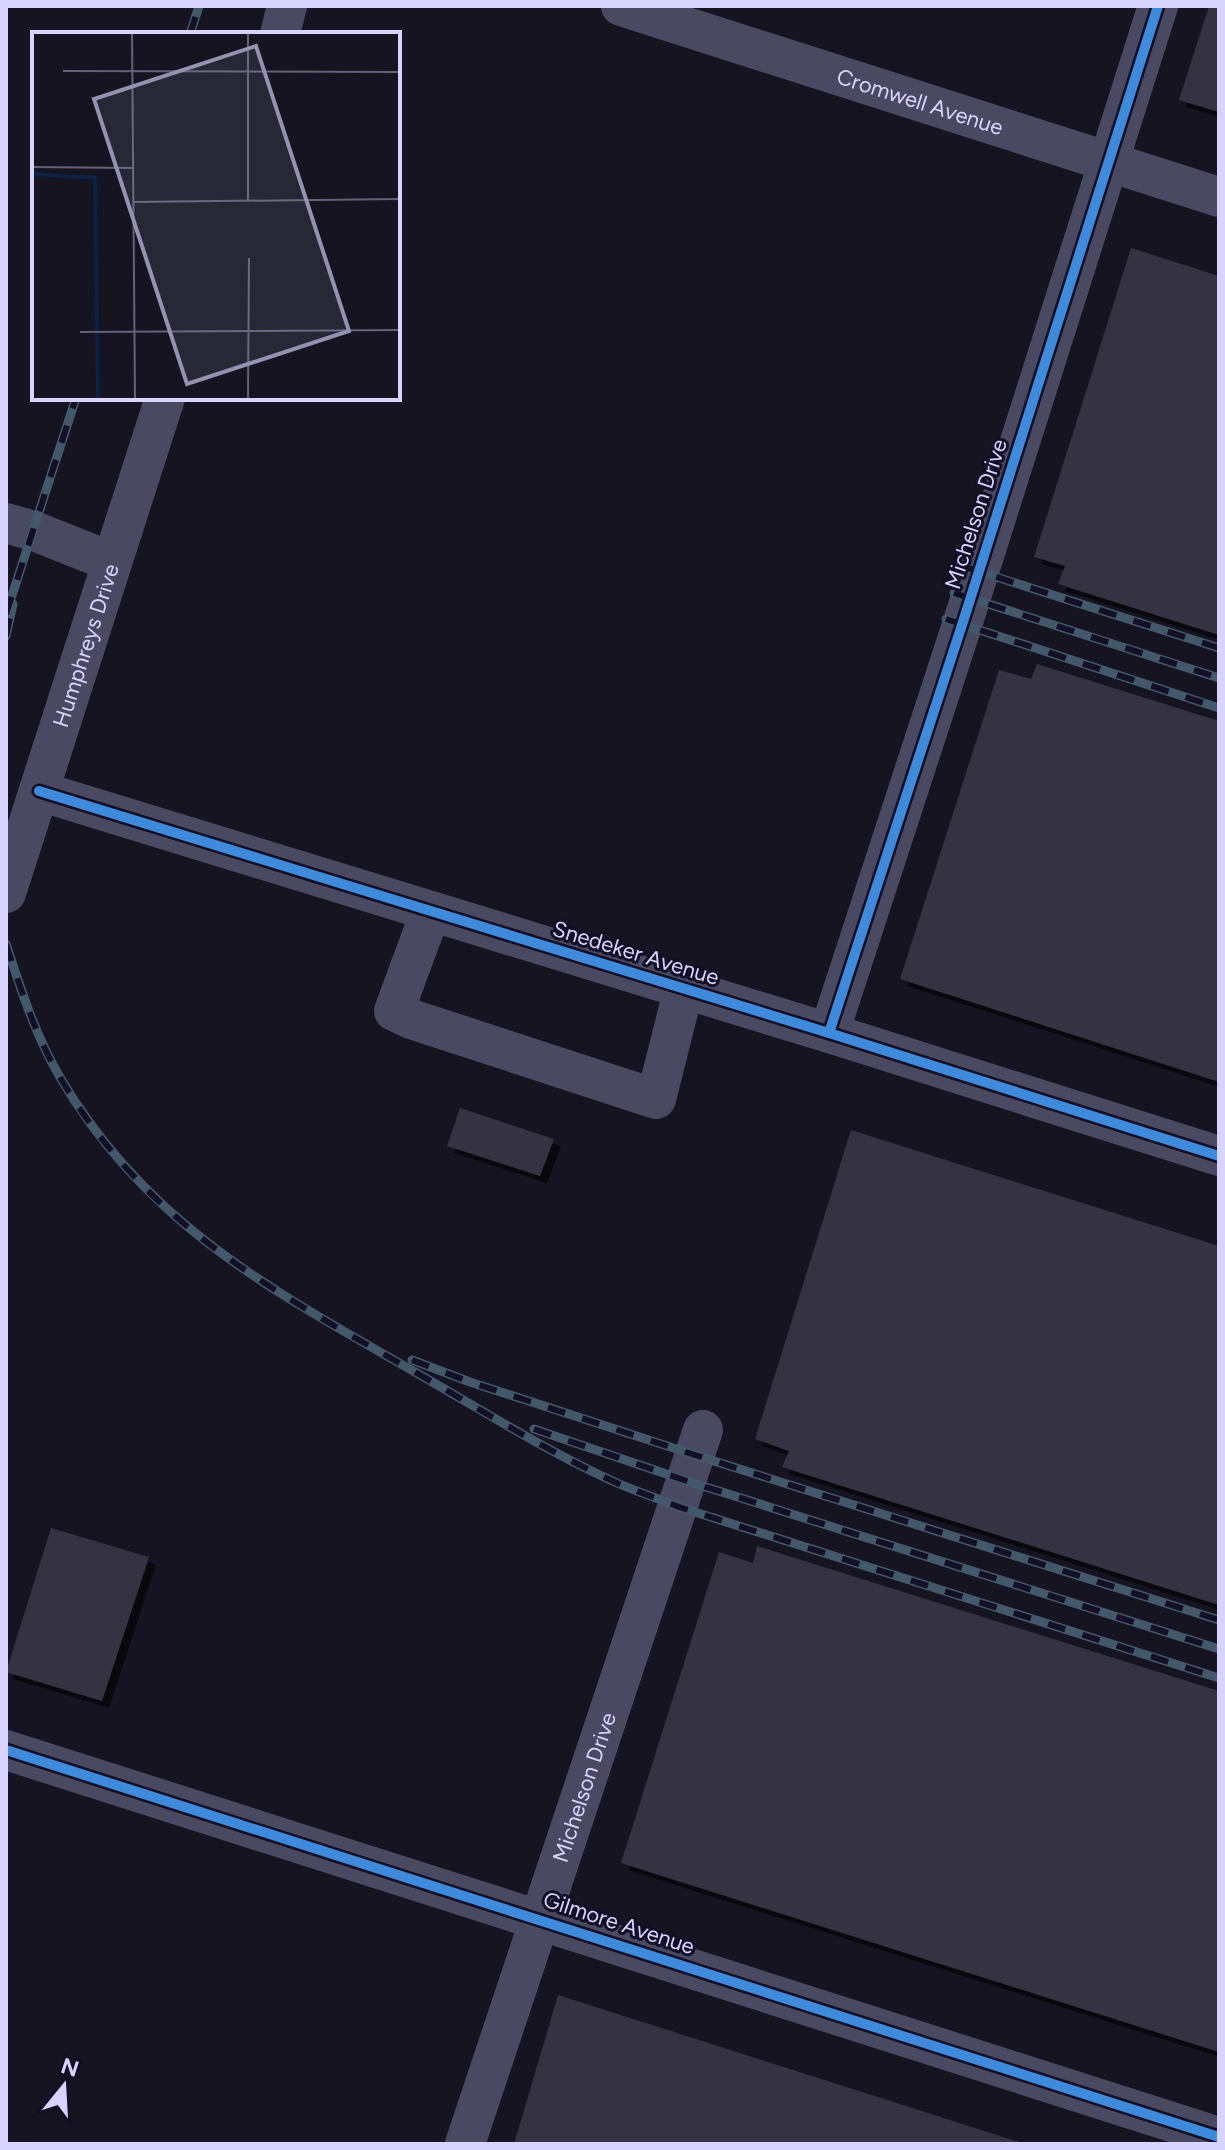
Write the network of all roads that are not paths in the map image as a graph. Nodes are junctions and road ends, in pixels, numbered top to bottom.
1 (287, 6) edge
2 (621, 6) edge
3 (1158, 6) edge
4 (280, 32) edge
5 (1107, 161) junction
6 (1219, 197) edge
7 (164, 400) edge
8 (6, 523) edge
9 (112, 562) junction
10 (39, 791) junction
11 (6, 893) edge
12 (431, 911) junction
13 (684, 988) junction
14 (829, 1033) junction
15 (1219, 1156) edge
16 (703, 1430) dead end
17 (6, 1750) edge
18 (541, 1919) junction
19 (1219, 2137) edge
20 (465, 2144) edge

1 - 4 street
2 - 5 street, Cromwell Avenue
3 - 5 street, Michelson Drive
5 - 6 street, Cromwell Avenue
5 - 14 street, Michelson Drive
7 - 9 street, Humphreys Drive
8 - 9 street
9 - 10 street, Humphreys Drive
10 - 11 street, Humphreys Drive
10 - 12 street, Snedeker Avenue
12 - 13 street, Snedeker Avenue
12 - 13 street
13 - 14 street, Snedeker Avenue
14 - 15 street, Snedeker Avenue
16 - 18 street, Michelson Drive
17 - 18 street, Gilmore Avenue
18 - 19 street, Gilmore Avenue
18 - 20 street, Michelson Drive

